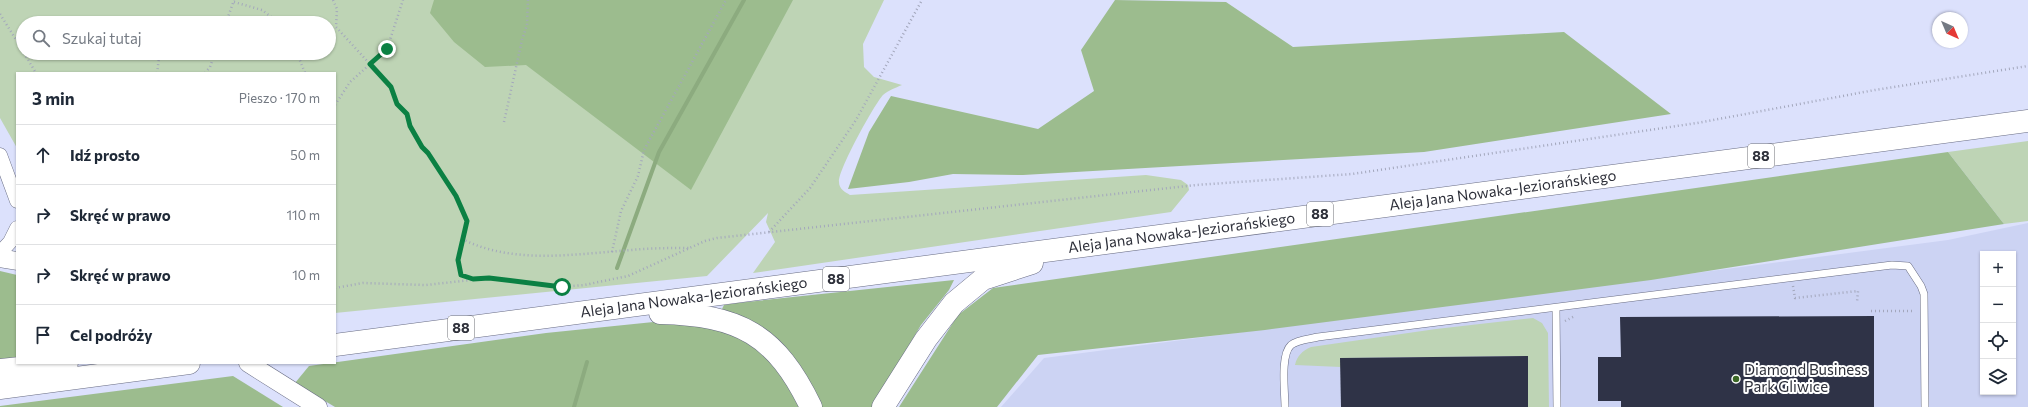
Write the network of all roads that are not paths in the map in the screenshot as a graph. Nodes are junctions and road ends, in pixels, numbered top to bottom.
1 (2028, 111) edge
2 (2028, 121) edge
3 (1967, 129) junction
4 (1, 162) edge
5 (16, 199) edge
6 (16, 230) edge
7 (1085, 245) junction
8 (0, 254) edge
9 (0, 258) edge
10 (16, 261) edge
11 (1556, 308) junction
12 (587, 312) junction
13 (336, 345) edge
14 (57, 364) edge
15 (174, 364) edge
16 (250, 364) edge
17 (158, 365) edge
18 (0, 370) edge
19 (0, 388) edge
20 (318, 407) edge
21 (811, 407) edge
22 (883, 407) edge
23 (1285, 407) edge
24 (1557, 407) edge
25 (1925, 407) edge

1 - 3 main road
2 - 3 main road, Aleja Jana Nowaka-Jeziorańskiego / 88
3 - 7 main road, Aleja Jana Nowaka-Jeziorańskiego / 88
4 - 5 street
6 - 8 street
7 - 12 main road, Aleja Jana Nowaka-Jeziorańskiego / 88
7 - 22 main road
9 - 10 street
11 - 23 lane
11 - 24 lane
11 - 25 lane
12 - 13 main road, Aleja Jana Nowaka-Jeziorańskiego / 88
12 - 21 main road
14 - 18 main road
15 - 17 main road
16 - 20 street
17 - 19 main road

